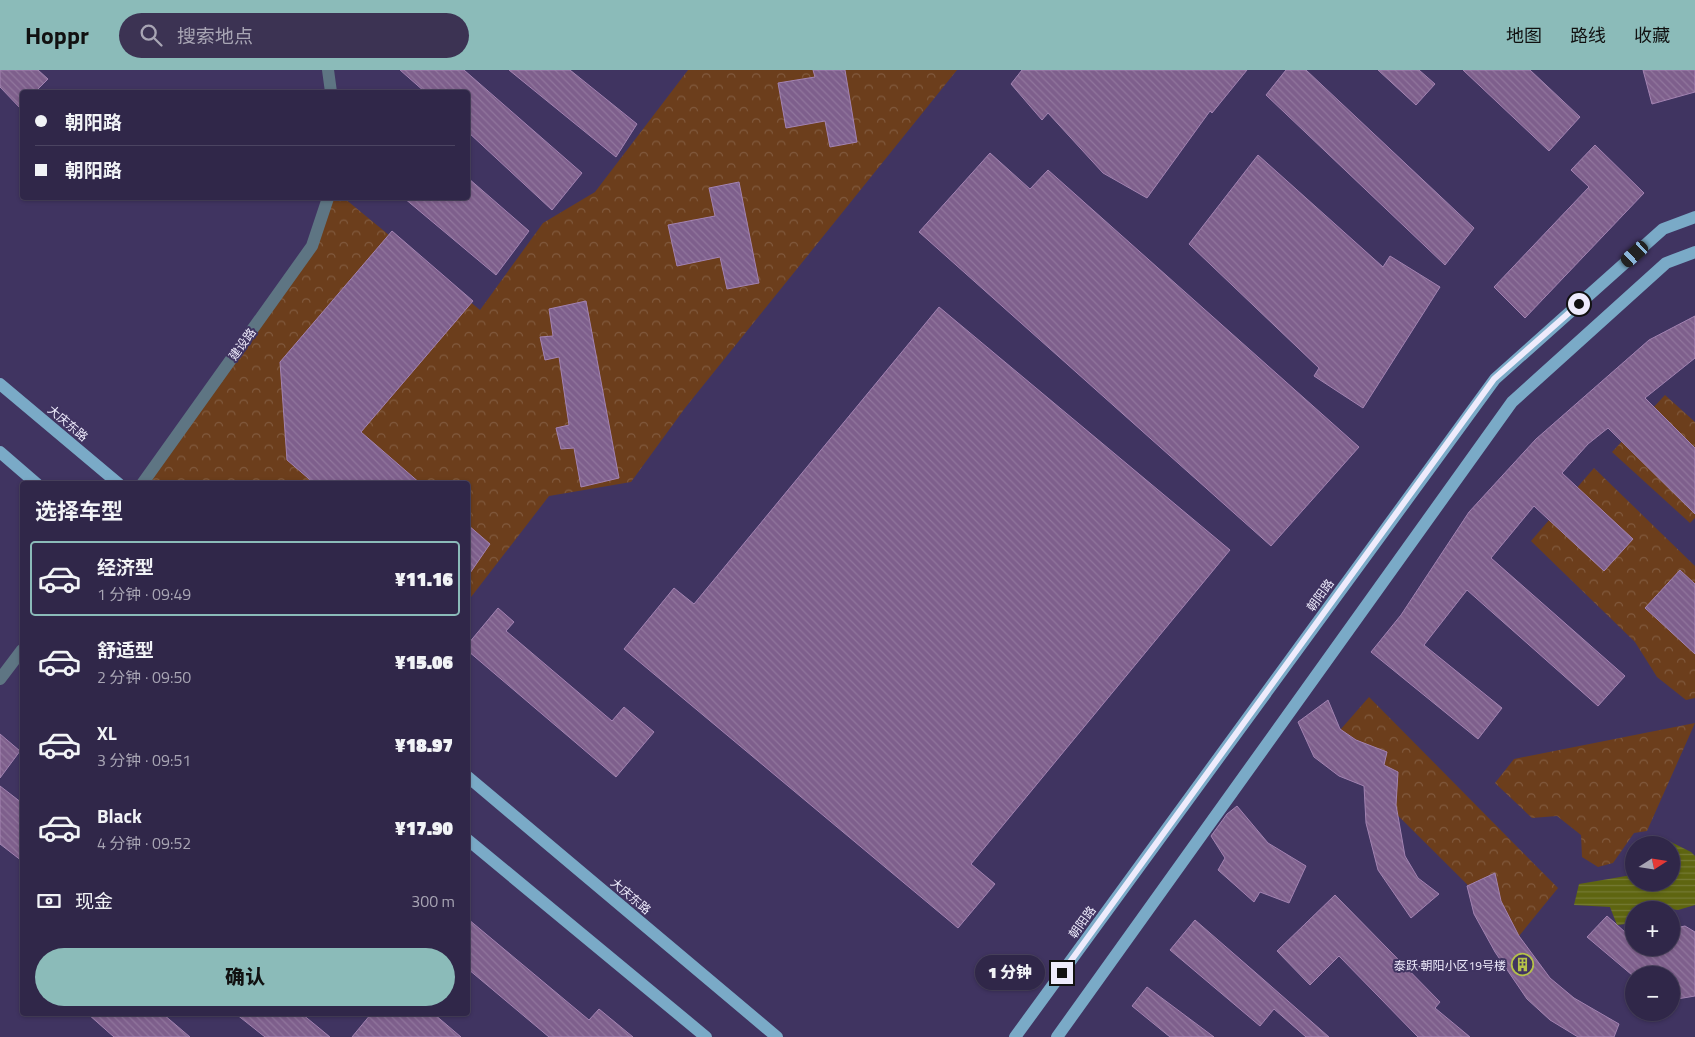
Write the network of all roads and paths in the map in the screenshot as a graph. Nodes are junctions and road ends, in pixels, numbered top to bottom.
1 (328, 70) edge
2 (331, 90) edge
3 (327, 200) edge
4 (1695, 217) edge
5 (1695, 252) edge
6 (0, 384) edge
7 (0, 452) edge
8 (34, 481) edge
9 (114, 481) edge
10 (144, 481) edge
11 (20, 653) edge
12 (0, 679) edge
13 (470, 779) edge
14 (470, 842) edge
15 (706, 1037) edge
16 (777, 1037) edge
17 (1015, 1037) edge
18 (1057, 1037) edge

1 - 2 street
3 - 10 street, 建设路
4 - 17 main road, 朝阳路
5 - 18 main road
6 - 9 main road, 大庆东路
7 - 8 main road
11 - 12 street
13 - 16 main road, 大庆东路
14 - 15 main road

